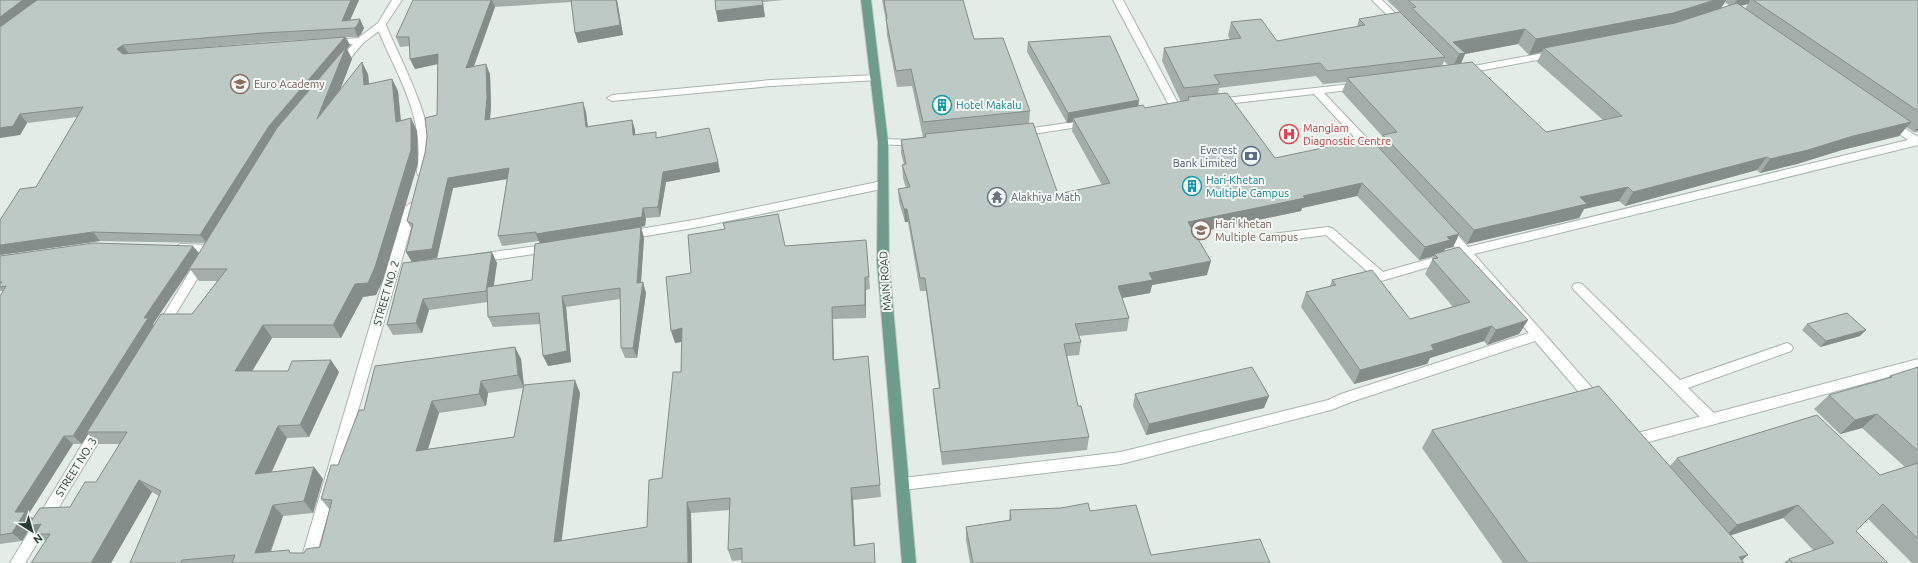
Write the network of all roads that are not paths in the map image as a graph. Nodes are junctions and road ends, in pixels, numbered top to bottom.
1 (397, 0) edge
2 (866, 0) edge
3 (1118, 0) edge
4 (1377, 0) edge
5 (381, 25) junction
6 (1413, 35) edge
7 (360, 41) junction
8 (321, 43) edge
9 (1566, 52) edge
10 (1450, 74) edge
11 (330, 78) edge
12 (875, 78) junction
13 (1372, 84) edge
14 (1317, 92) junction
15 (612, 98) dead end
16 (1207, 103) edge
17 (1175, 107) edge
18 (1880, 115) edge
19 (1097, 122) edge
20 (1012, 134) edge
21 (1918, 141) edge
22 (883, 142) junction
23 (929, 142) edge
24 (1380, 159) edge
25 (882, 185) junction
26 (1434, 217) edge
27 (218, 236) edge
28 (616, 237) edge
29 (1272, 238) dead end
30 (563, 246) edge
31 (170, 248) edge
32 (210, 249) junction
33 (1466, 252) junction
34 (470, 259) edge
35 (408, 268) edge
36 (393, 270) junction
37 (1578, 287) dead end
38 (1538, 335) junction
39 (156, 336) edge
40 (1786, 348) dead end
41 (1918, 364) edge
42 (1678, 386) junction
43 (1604, 412) edge
44 (107, 416) edge
45 (1711, 419) junction
46 (1620, 430) edge
47 (1630, 441) junction
48 (1640, 454) edge
49 (903, 484) junction
50 (17, 563) edge
51 (307, 563) edge
52 (909, 563) edge

1 - 5 street
2 - 12 main road, MAIN ROAD
3 - 17 street
4 - 6 street
5 - 7 street
5 - 36 street, STREET NO. 2
7 - 8 street
7 - 11 street
9 - 10 street
12 - 15 street
12 - 22 main road, MAIN ROAD
13 - 14 street
14 - 16 street
14 - 24 street
18 - 21 street
19 - 20 street
21 - 33 street
22 - 23 street
22 - 25 main road, MAIN ROAD
25 - 28 street
25 - 49 main road, MAIN ROAD
26 - 33 street
27 - 32 street
29 - 33 street
30 - 34 street
31 - 32 street
32 - 39 street
33 - 38 street
35 - 36 street
36 - 51 street, STREET NO. 2
37 - 42 street
38 - 43 street
38 - 49 street
40 - 42 street
41 - 45 street
42 - 45 street
44 - 50 street, STREET NO. 3
45 - 47 street
46 - 47 street
47 - 48 street
49 - 52 main road, MAIN ROAD

